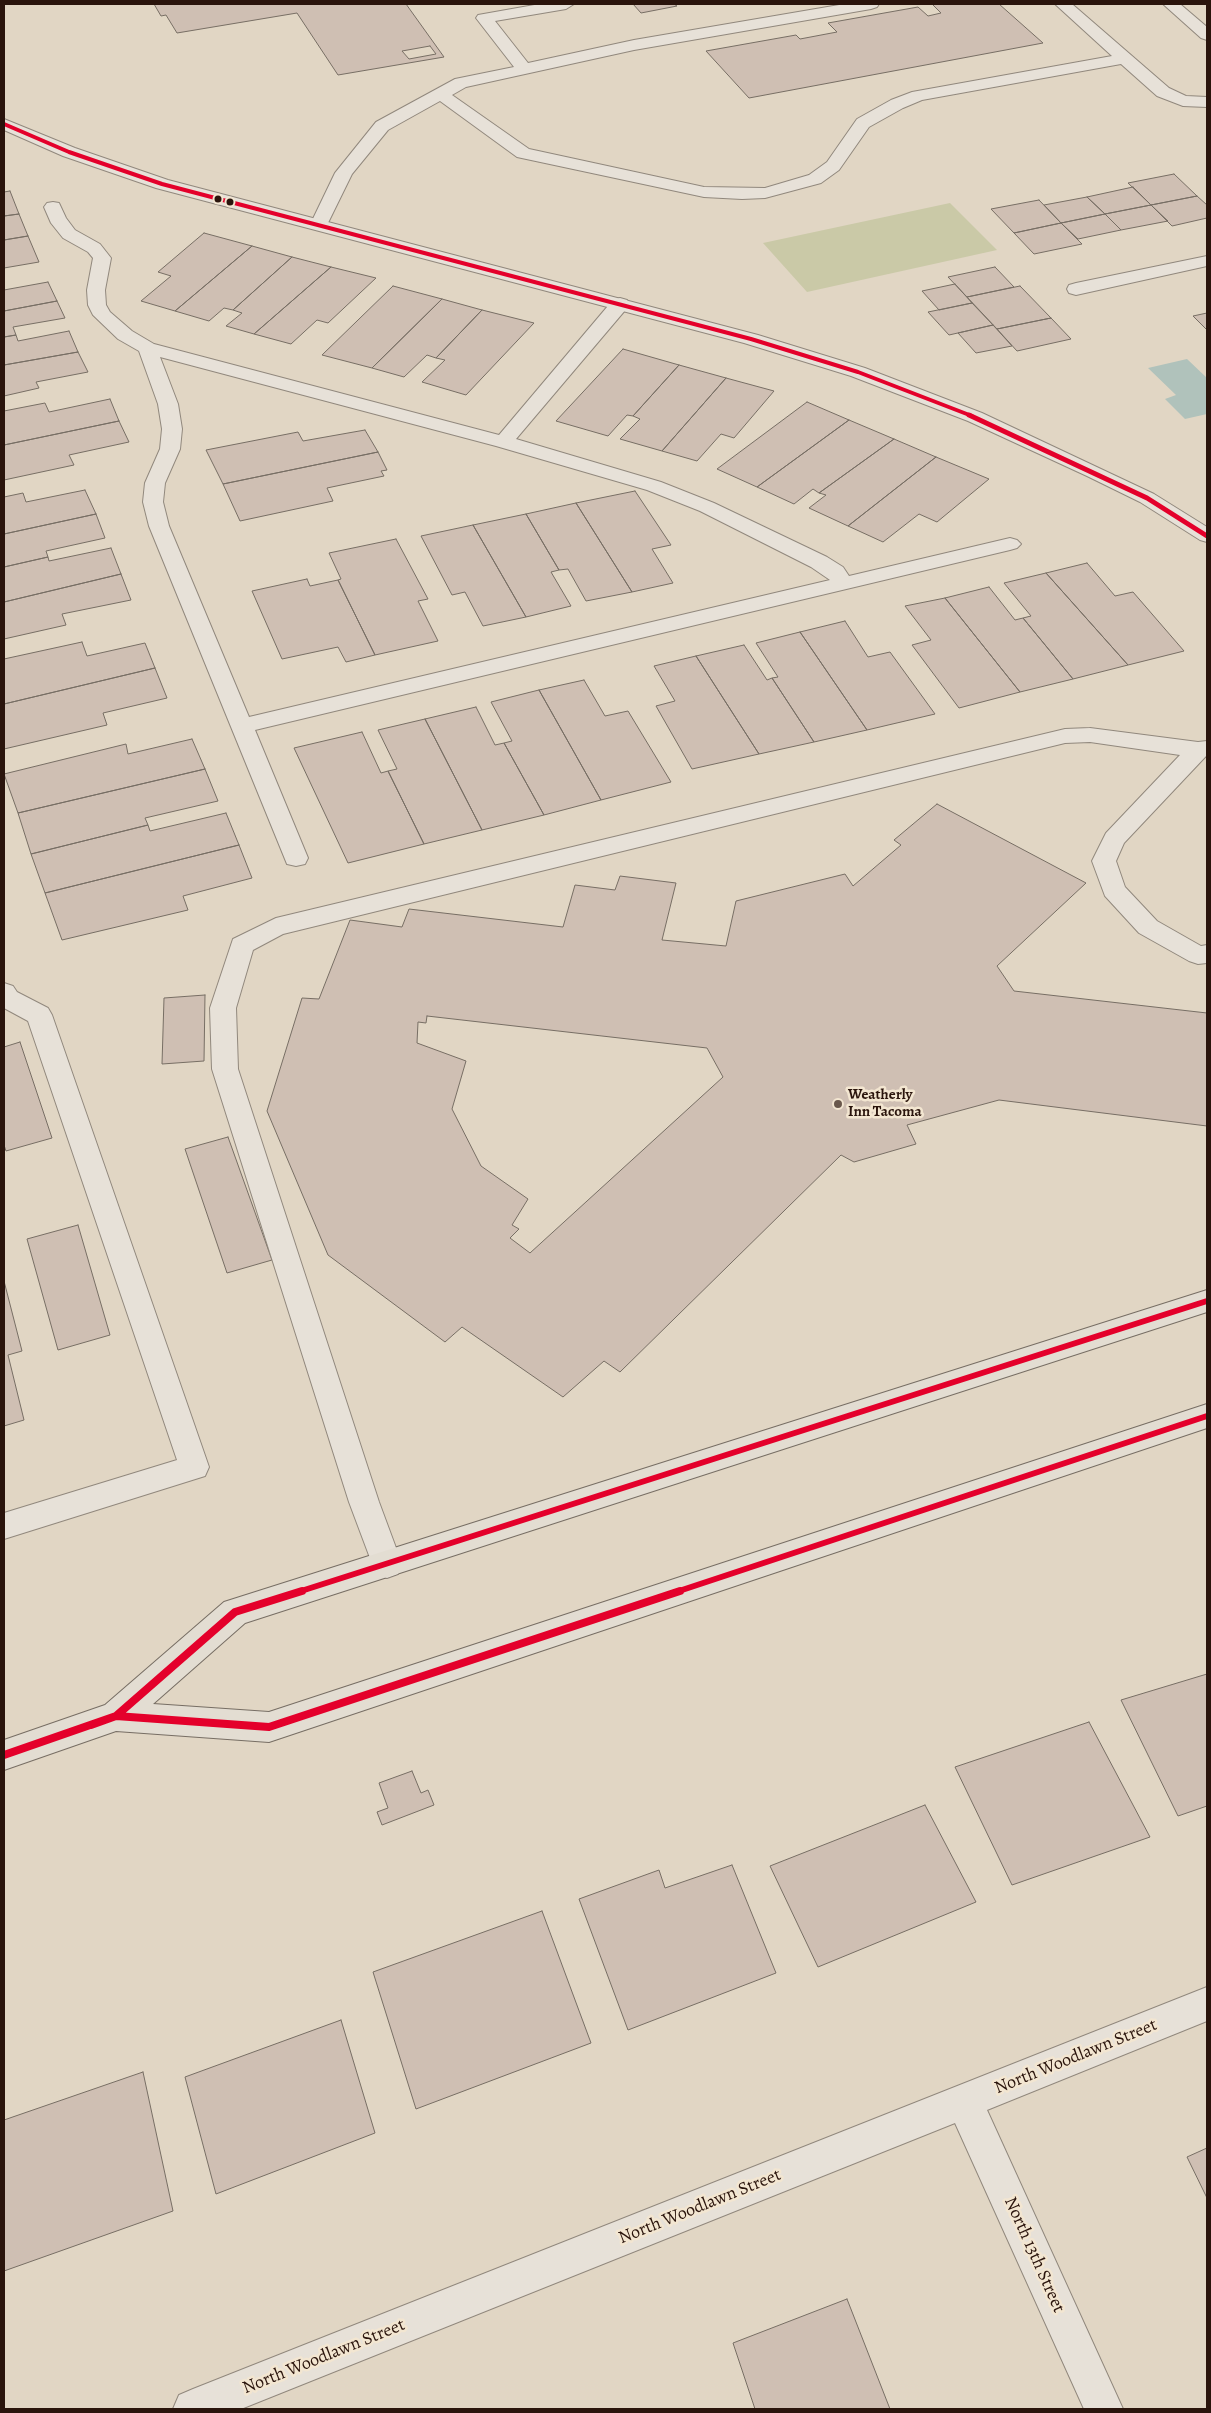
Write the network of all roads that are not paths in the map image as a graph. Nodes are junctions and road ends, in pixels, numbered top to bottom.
1 (566, 4) edge
2 (871, 4) edge
3 (1063, 4) edge
4 (1170, 4) edge
5 (1207, 34) edge
6 (1125, 58) junction
7 (524, 69) junction
8 (440, 94) junction
9 (1207, 102) edge
10 (5, 125) edge
11 (53, 207) dead end
12 (319, 225) junction
13 (1207, 261) edge
14 (1076, 289) dead end
15 (620, 304) junction
16 (147, 348) junction
17 (503, 442) junction
18 (1207, 536) edge
19 (1010, 544) dead end
20 (844, 584) junction
21 (241, 726) junction
22 (1202, 749) edge
23 (296, 858) dead end
24 (1207, 954) edge
25 (4, 992) edge
26 (1207, 1301) edge
27 (1207, 1416) edge
28 (4, 1526) edge
29 (387, 1564) junction
30 (116, 1716) junction
31 (4, 1755) edge
32 (1207, 2004) edge
33 (964, 2101) junction
34 (193, 2409) edge
35 (1104, 2409) edge

1 - 7 street
2 - 7 street
3 - 6 street
4 - 5 street
6 - 8 street
6 - 9 street
7 - 8 street
8 - 12 street
10 - 12 street
11 - 16 street
12 - 15 street
13 - 14 street
15 - 17 street
15 - 18 street
16 - 17 street
16 - 21 street
17 - 20 street
19 - 20 street
20 - 21 street
21 - 23 street
22 - 24 street
22 - 29 street
25 - 28 street
26 - 29 main road
27 - 30 main road
29 - 30 main road
30 - 31 main road
32 - 33 street, North Woodlawn Street
33 - 34 street, North Woodlawn Street
33 - 35 street, North 13th Street

